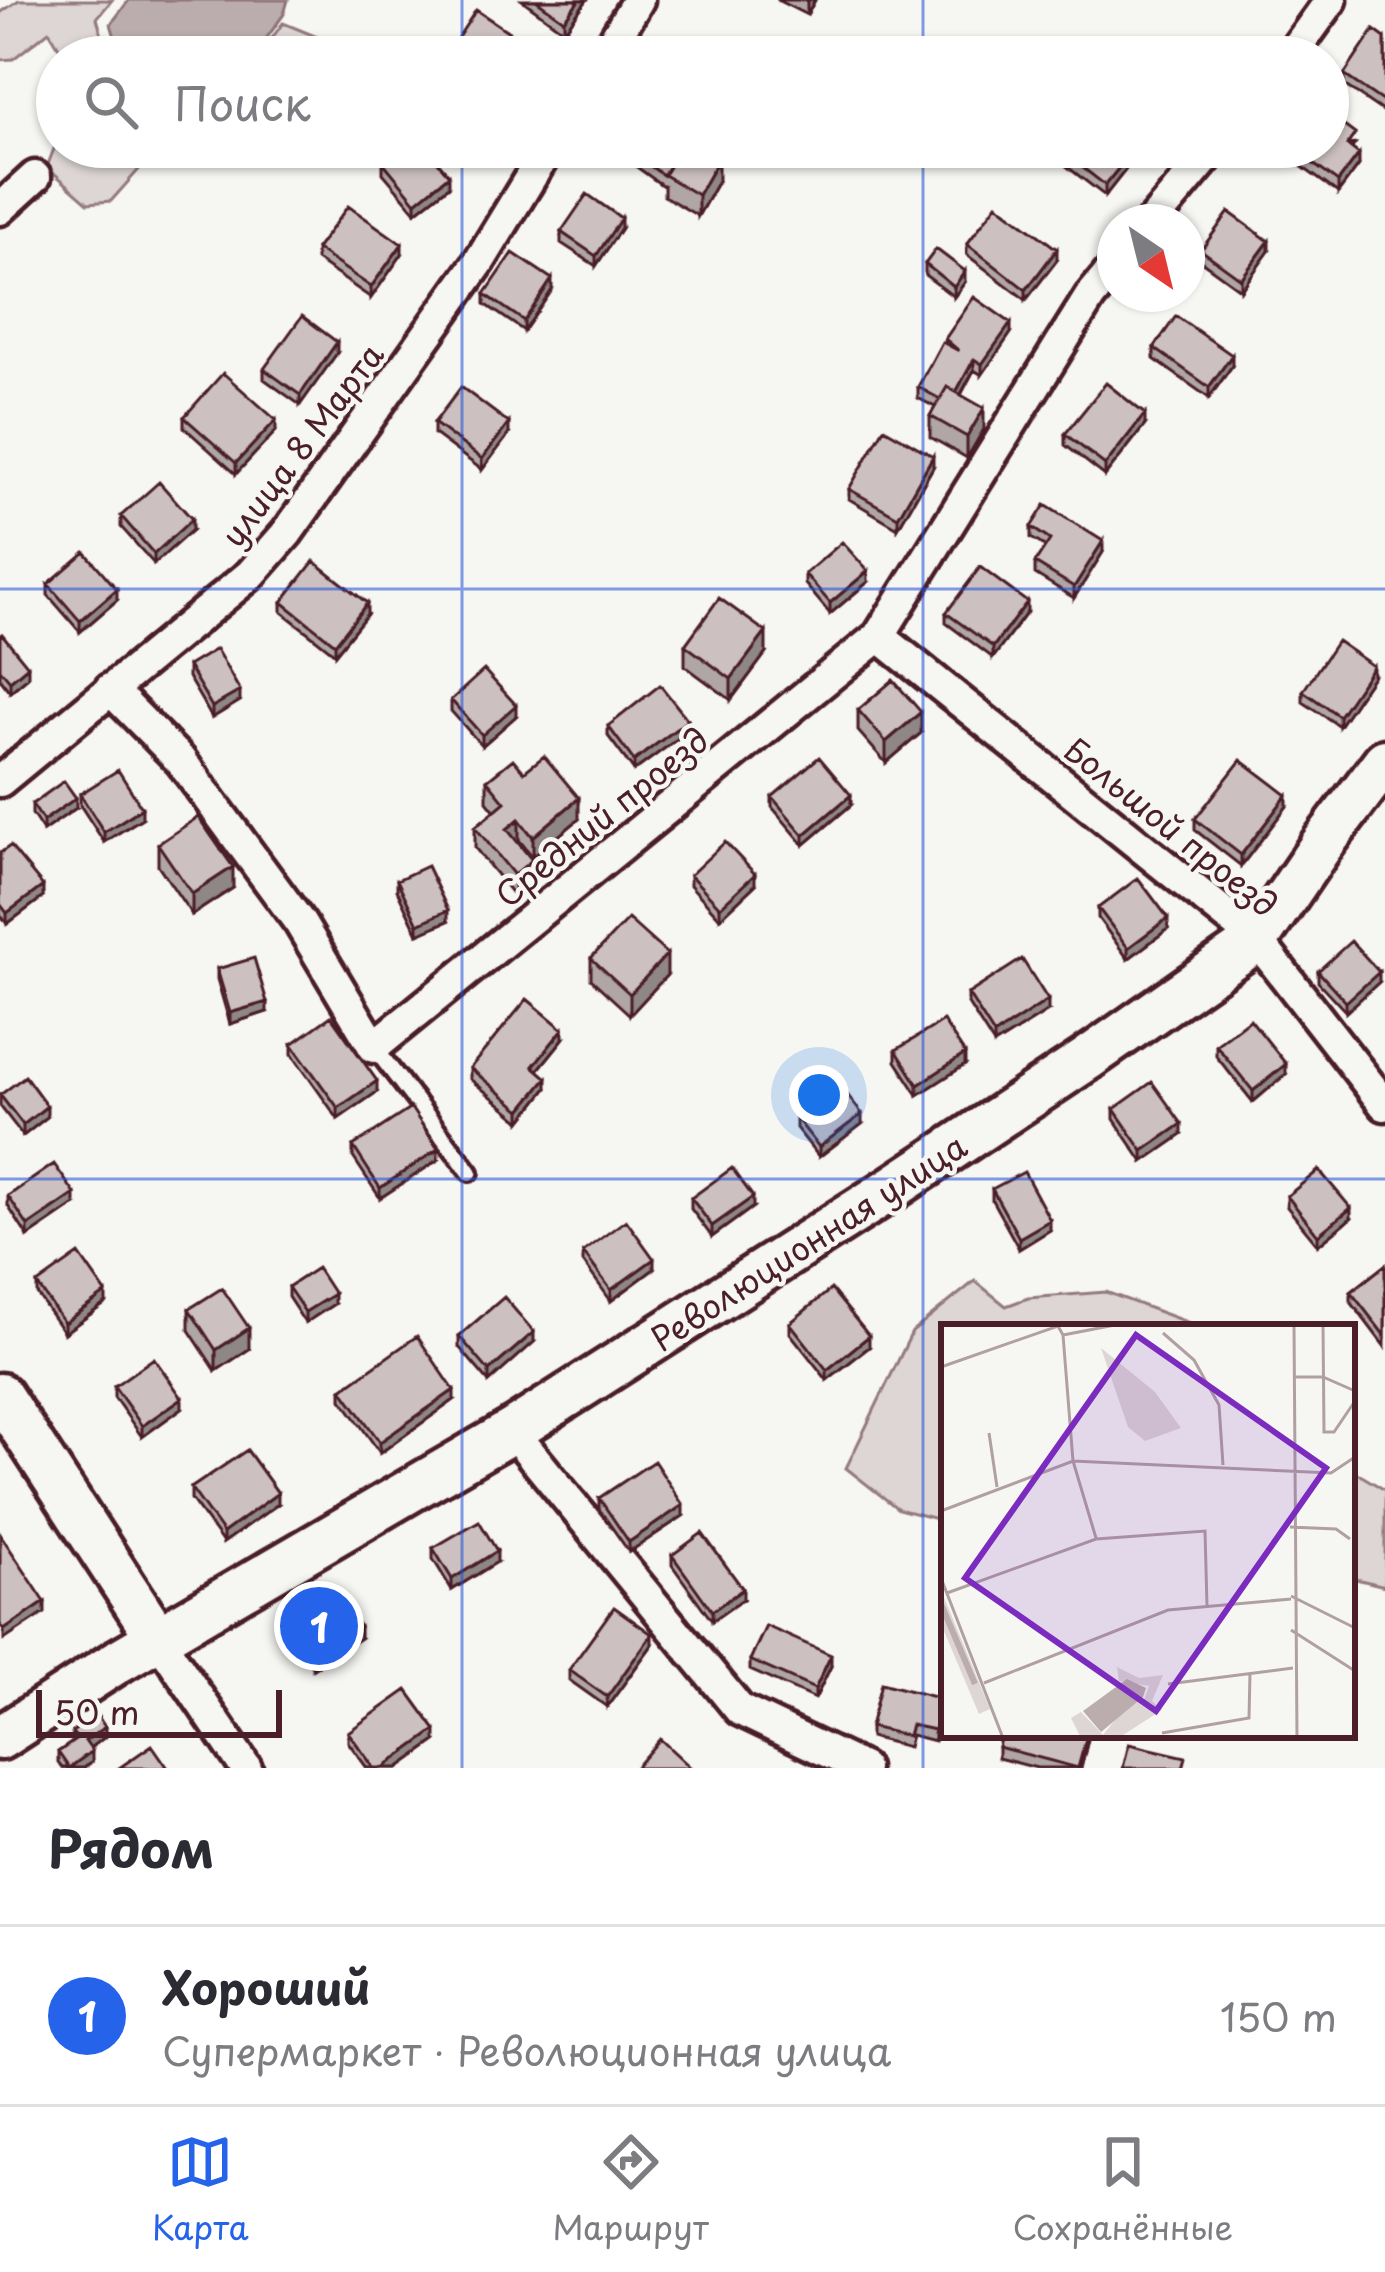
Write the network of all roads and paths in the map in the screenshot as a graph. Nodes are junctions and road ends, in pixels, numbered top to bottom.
1 (638, 0) edge
2 (1331, 0) edge
3 (617, 36) edge
4 (1305, 36) edge
5 (536, 168) edge
6 (1197, 168) edge
7 (35, 177) dead end
8 (1167, 204) edge
9 (0, 209) edge
10 (1097, 289) edge
11 (879, 635) junction
12 (110, 689) junction
13 (1385, 760) edge
14 (0, 781) edge
15 (1257, 940) junction
16 (374, 1047) junction
17 (1385, 1105) edge
18 (470, 1172) dead end
19 (0, 1396) edge
20 (512, 1431) junction
21 (158, 1638) junction
22 (0, 1738) edge
23 (246, 1768) edge
24 (862, 1768) edge

1 - 3 street
2 - 4 street
5 - 12 street, улица 8 Марта
6 - 8 street
7 - 9 street
10 - 11 street, Средний проезд
11 - 15 street, Большой проезд
11 - 16 street, Средний проезд
12 - 14 street, улица 8 Марта
12 - 16 street
13 - 15 main road, Революционная улица
15 - 17 street, Большой проезд
15 - 20 main road, Революционная улица
16 - 18 lane
19 - 21 main road
20 - 21 main road, Революционная улица
20 - 24 street
21 - 22 main road, Революционная улица
21 - 23 street

